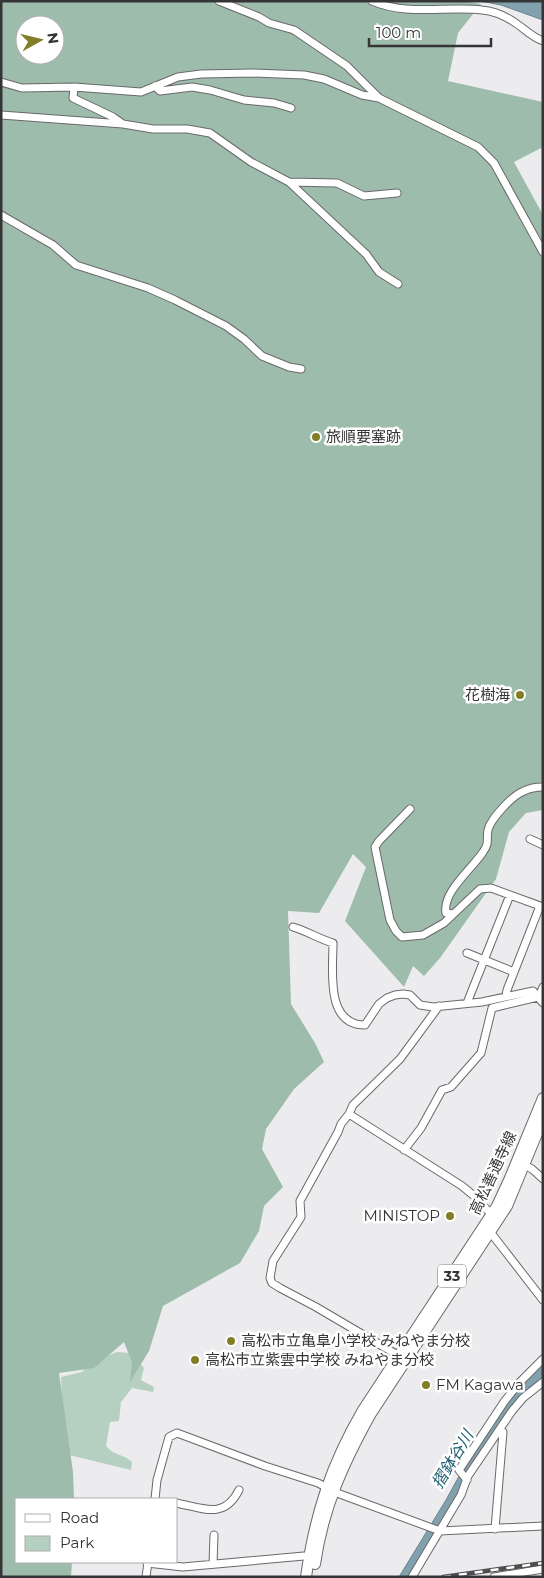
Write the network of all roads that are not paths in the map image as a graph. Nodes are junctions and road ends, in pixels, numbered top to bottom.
1 (219, 1) edge
2 (372, 1) edge
3 (543, 41) edge
4 (1, 82) edge
5 (155, 86) junction
6 (74, 87) junction
7 (379, 98) junction
8 (291, 108) dead end
9 (1, 115) edge
10 (123, 124) junction
11 (289, 182) junction
12 (397, 193) dead end
13 (1, 215) edge
14 (543, 252) edge
15 (398, 284) dead end
16 (301, 369) dead end
17 (543, 787) edge
18 (410, 808) dead end
19 (530, 839) dead end
20 (543, 845) edge
21 (510, 895) junction
22 (541, 907) edge
23 (453, 914) junction
24 (293, 927) dead end
25 (467, 953) dead end
26 (484, 960) junction
27 (514, 972) junction
28 (543, 987) edge
29 (506, 996) junction
30 (541, 999) edge
31 (467, 1003) junction
32 (439, 1006) junction
33 (543, 1098) edge
34 (349, 1114) junction
35 (543, 1119) edge
36 (404, 1150) junction
37 (524, 1165) junction
38 (543, 1179) edge
39 (492, 1215) junction
40 (491, 1233) junction
41 (543, 1300) edge
42 (402, 1358) junction
43 (543, 1360) edge
44 (543, 1382) edge
45 (500, 1429) junction
46 (466, 1480) junction
47 (330, 1489) junction
48 (239, 1490) dead end
49 (155, 1498) edge
50 (178, 1503) edge
51 (543, 1526) edge
52 (439, 1530) junction
53 (496, 1530) junction
54 (214, 1535) dead end
55 (304, 1556) dead end
56 (148, 1563) edge
57 (155, 1563) edge
58 (213, 1564) junction
59 (543, 1569) edge
60 (498, 1576) edge
61 (146, 1577) edge
62 (306, 1577) edge
63 (313, 1577) edge
64 (412, 1577) edge

1 - 7 street
2 - 3 street
4 - 6 street
5 - 6 street
5 - 7 street
5 - 8 street
6 - 10 street
7 - 14 street
9 - 10 street
10 - 11 street
11 - 12 street
11 - 15 street
13 - 16 street
17 - 23 street
18 - 23 street
19 - 20 street
21 - 22 street
21 - 23 street
21 - 26 street
22 - 27 street
24 - 32 street
25 - 26 street
26 - 27 street
26 - 31 street
27 - 29 street
28 - 30 street
29 - 30 street
29 - 31 street
30 - 36 street
31 - 32 street
32 - 34 street
33 - 39 main road, 高松善通寺線 / 33
34 - 36 street
34 - 42 street
35 - 37 main road, 高松善通寺線 / 33
36 - 39 street
37 - 38 street
37 - 40 main road, 高松善通寺線 / 33
39 - 42 main road, 高松善通寺線 / 33
40 - 41 street
40 - 42 main road, 高松善通寺線 / 33
42 - 47 main road, 高松善通寺線 / 33
43 - 46 street
44 - 45 street
45 - 46 street
45 - 53 street
46 - 52 street
47 - 49 street
47 - 52 street
47 - 62 main road, 高松善通寺線 / 33
47 - 63 main road, 高松善通寺線 / 33
48 - 50 street
51 - 53 street
52 - 53 street
52 - 64 street
54 - 58 street
55 - 58 street
56 - 61 street
57 - 58 street
59 - 60 street

